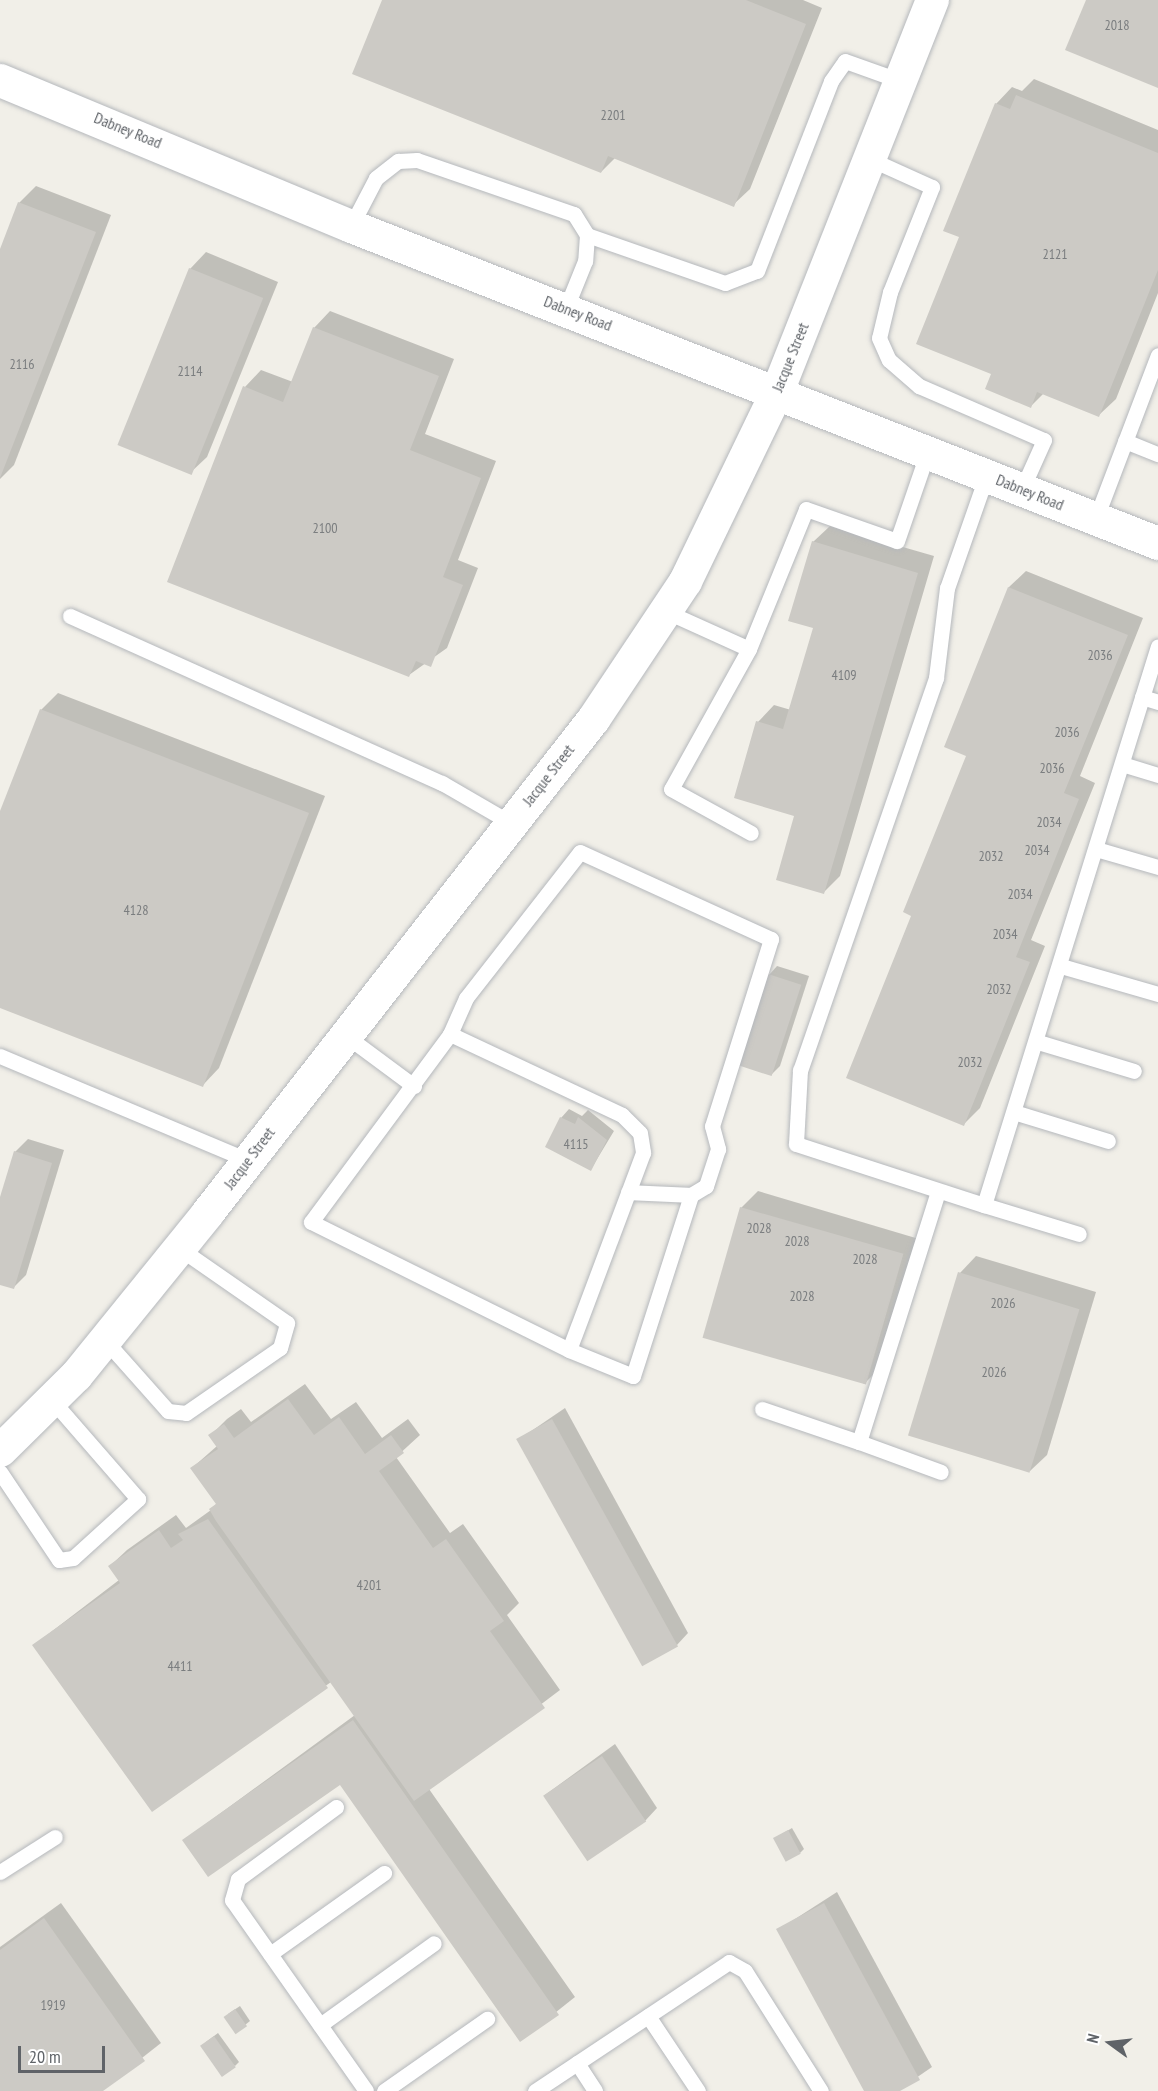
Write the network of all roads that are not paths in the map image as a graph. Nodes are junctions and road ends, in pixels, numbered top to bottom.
1 (932, 0) edge
2 (0, 80) edge
3 (901, 81) junction
4 (870, 159) junction
5 (351, 226) junction
6 (587, 235) junction
7 (566, 308) junction
8 (1158, 355) edge
9 (777, 391) junction
10 (1125, 441) junction
11 (928, 451) junction
12 (1158, 454) edge
13 (987, 474) junction
14 (1022, 489) junction
15 (1096, 518) junction
16 (1158, 543) edge
17 (665, 611) junction
18 (70, 616) dead end
19 (1158, 646) edge
20 (749, 649) junction
21 (1142, 697) junction
22 (1158, 702) edge
23 (1122, 764) junction
24 (1158, 775) edge
25 (511, 823) junction
26 (751, 833) dead end
27 (1096, 849) junction
28 (1158, 867) edge
29 (1061, 966) junction
30 (1158, 994) edge
31 (450, 1034) junction
32 (345, 1035) junction
33 (1038, 1042) junction
34 (0, 1056) edge
35 (1134, 1071) dead end
36 (414, 1086) junction
37 (1017, 1113) junction
38 (1108, 1141) dead end
39 (248, 1160) junction
40 (628, 1192) junction
41 (938, 1192) junction
42 (691, 1195) junction
43 (984, 1205) junction
44 (1080, 1234) dead end
45 (179, 1248) junction
46 (104, 1340) junction
47 (569, 1350) junction
48 (51, 1399) junction
49 (762, 1409) dead end
50 (859, 1443) junction
51 (0, 1450) edge
52 (0, 1472) edge
53 (941, 1472) dead end
54 (336, 1807) dead end
55 (55, 1837) dead end
56 (0, 1872) edge
57 (384, 1873) dead end
58 (434, 1943) dead end
59 (270, 1954) junction
60 (648, 2016) junction
61 (487, 2019) dead end
62 (320, 2025) junction
63 (577, 2063) junction
64 (366, 2091) edge
65 (384, 2091) edge
66 (535, 2091) edge
67 (595, 2091) edge
68 (698, 2091) edge
69 (821, 2091) edge

1 - 3 street, Jacque Street
2 - 5 street, Dabney Road
3 - 4 street, Jacque Street
3 - 6 lane
4 - 9 street, Jacque Street
4 - 14 lane
5 - 6 lane
5 - 7 street, Dabney Road
6 - 7 lane
7 - 9 street, Dabney Road
8 - 10 lane
9 - 11 street, Dabney Road
9 - 17 street, Jacque Street
10 - 12 lane
10 - 15 lane
11 - 13 street, Dabney Road
11 - 20 lane
13 - 14 street, Dabney Road
13 - 41 lane
14 - 15 street, Dabney Road
15 - 16 street, Dabney Road
17 - 20 lane
17 - 25 street, Jacque Street
18 - 25 lane
19 - 21 lane
20 - 26 lane
21 - 22 lane
21 - 23 lane
23 - 24 lane
23 - 27 lane
25 - 32 street, Jacque Street
27 - 28 lane
27 - 29 lane
29 - 30 lane
29 - 33 lane
31 - 36 lane
31 - 40 lane
31 - 42 lane
32 - 36 lane
32 - 39 street, Jacque Street
33 - 35 lane
33 - 37 lane
34 - 39 lane
36 - 47 lane
37 - 38 lane
37 - 43 lane
39 - 45 street, Jacque Street
40 - 42 lane
40 - 47 lane
41 - 43 lane
41 - 50 lane
42 - 47 lane
43 - 44 lane
45 - 46 street, Jacque Street
45 - 46 lane
46 - 48 street, Jacque Street
48 - 51 street, Jacque Street
48 - 52 lane
49 - 50 lane
50 - 53 lane
54 - 59 lane
55 - 56 lane
57 - 59 lane
58 - 62 lane
59 - 62 lane
60 - 63 lane
60 - 68 lane
60 - 69 lane
61 - 65 lane
62 - 64 lane
63 - 66 lane
63 - 67 lane

